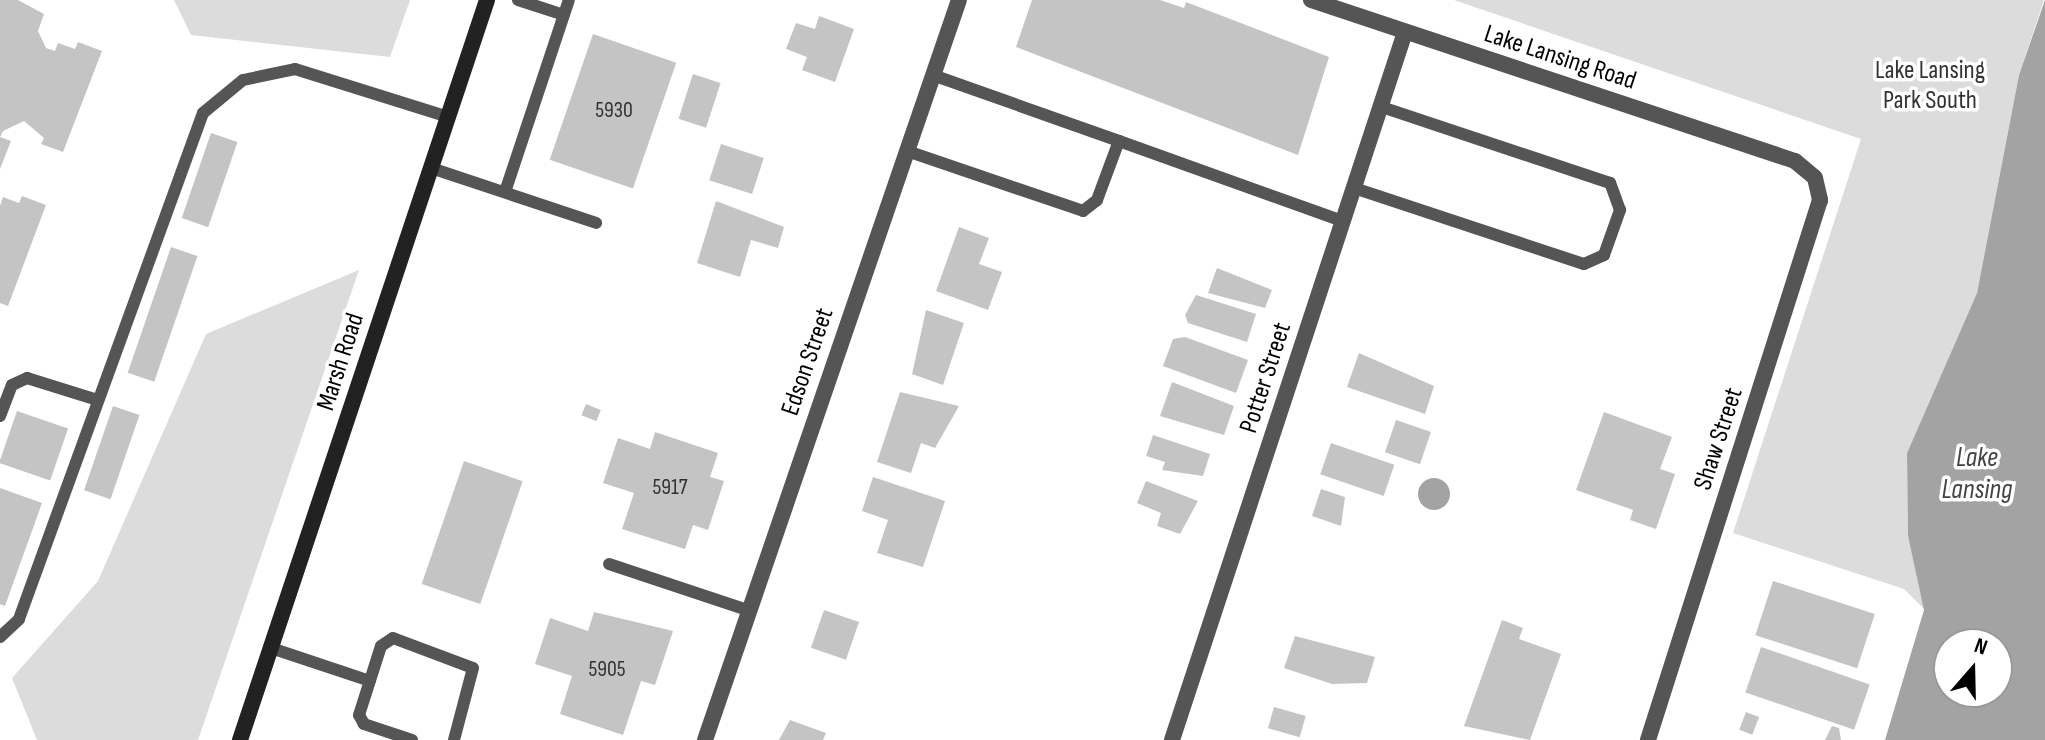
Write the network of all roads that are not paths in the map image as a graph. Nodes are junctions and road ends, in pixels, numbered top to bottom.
1 (487, 0) edge
2 (518, 0) edge
3 (569, 0) edge
4 (959, 0) edge
5 (1311, 0) edge
6 (564, 15) junction
7 (1405, 32) junction
8 (933, 75) junction
9 (1381, 107) junction
10 (448, 117) junction
11 (1119, 141) junction
12 (907, 151) junction
13 (1795, 161) joint
14 (431, 168) junction
15 (1354, 188) junction
16 (505, 192) junction
17 (1343, 221) junction
18 (596, 223) dead end
19 (97, 400) junction
20 (0, 416) edge
21 (609, 564) dead end
22 (747, 610) junction
23 (0, 637) edge
24 (271, 648) junction
25 (370, 681) junction
26 (240, 740) edge
27 (412, 740) edge
28 (454, 740) edge
29 (705, 740) edge
30 (1172, 740) edge
31 (1648, 740) edge

1 - 10 main road, Marsh Road
2 - 6 lane
3 - 6 lane
4 - 8 street, Edson Street
5 - 7 street, Lake Lansing Road
6 - 16 lane
7 - 9 street, Potter Street
7 - 13 street, Lake Lansing Road
8 - 11 lane
8 - 12 street, Edson Street
9 - 15 street, Potter Street
9 - 15 lane
10 - 14 main road, Marsh Road
10 - 19 lane
11 - 12 lane
11 - 17 lane
12 - 22 street, Edson Street
13 - 31 street, Shaw Street
14 - 16 lane
14 - 24 main road, Marsh Road
15 - 17 street, Potter Street
16 - 18 lane
17 - 30 street, Potter Street
19 - 20 lane
19 - 23 lane
21 - 22 lane
22 - 29 street, Edson Street
24 - 25 lane
24 - 26 main road, Marsh Road
25 - 27 lane
25 - 28 lane

